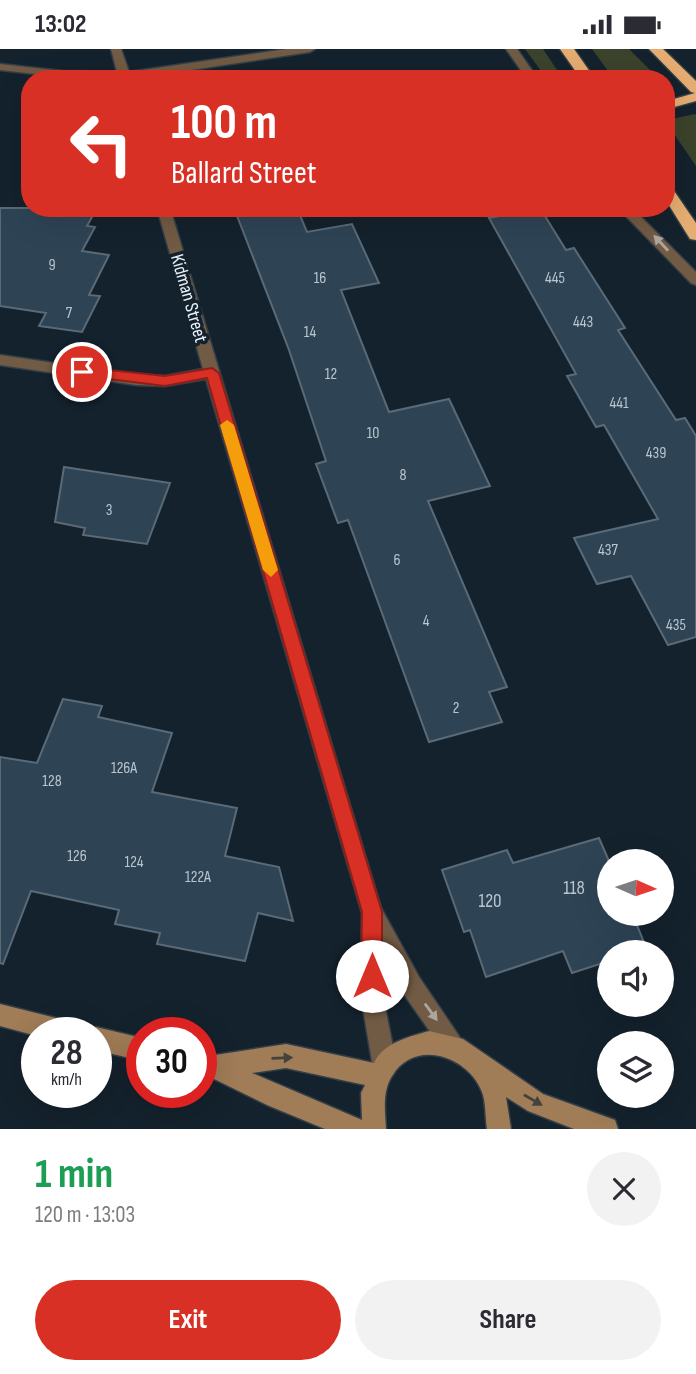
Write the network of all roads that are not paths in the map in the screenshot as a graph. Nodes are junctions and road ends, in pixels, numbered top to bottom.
1 (116, 49) edge
2 (310, 49) edge
3 (511, 49) edge
4 (567, 49) edge
5 (656, 49) edge
6 (0, 67) edge
7 (27, 70) edge
8 (123, 70) edge
9 (171, 70) edge
10 (526, 70) edge
11 (582, 70) edge
12 (696, 89) edge
13 (696, 97) edge
14 (675, 103) edge
15 (675, 203) edge
16 (166, 217) edge
17 (633, 217) edge
18 (696, 235) edge
19 (696, 280) edge
20 (0, 360) edge
21 (212, 373) junction
22 (372, 912) junction
23 (0, 1015) edge
24 (21, 1020) edge
25 (453, 1045) junction
26 (477, 1062) junction
27 (217, 1065) edge
28 (217, 1070) edge
29 (382, 1072) junction
30 (355, 1129) edge
31 (374, 1129) edge
32 (499, 1129) edge
33 (606, 1129) edge

1 - 8 street
2 - 9 street
3 - 10 street
4 - 11 highway
5 - 12 highway
6 - 7 street
13 - 14 highway
15 - 18 highway
16 - 21 street, Kidman Street
19 -> 17 street
20 - 21 street
21 - 22 street, Kidman Street
22 -> 25 street, Kidman Street
22 - 29 street, Kidman Street
23 - 24 street
25 - 26 street
25 - 29 street
26 - 32 street
26 -> 33 street
27 -> 29 street
28 - 30 street
29 - 31 street

